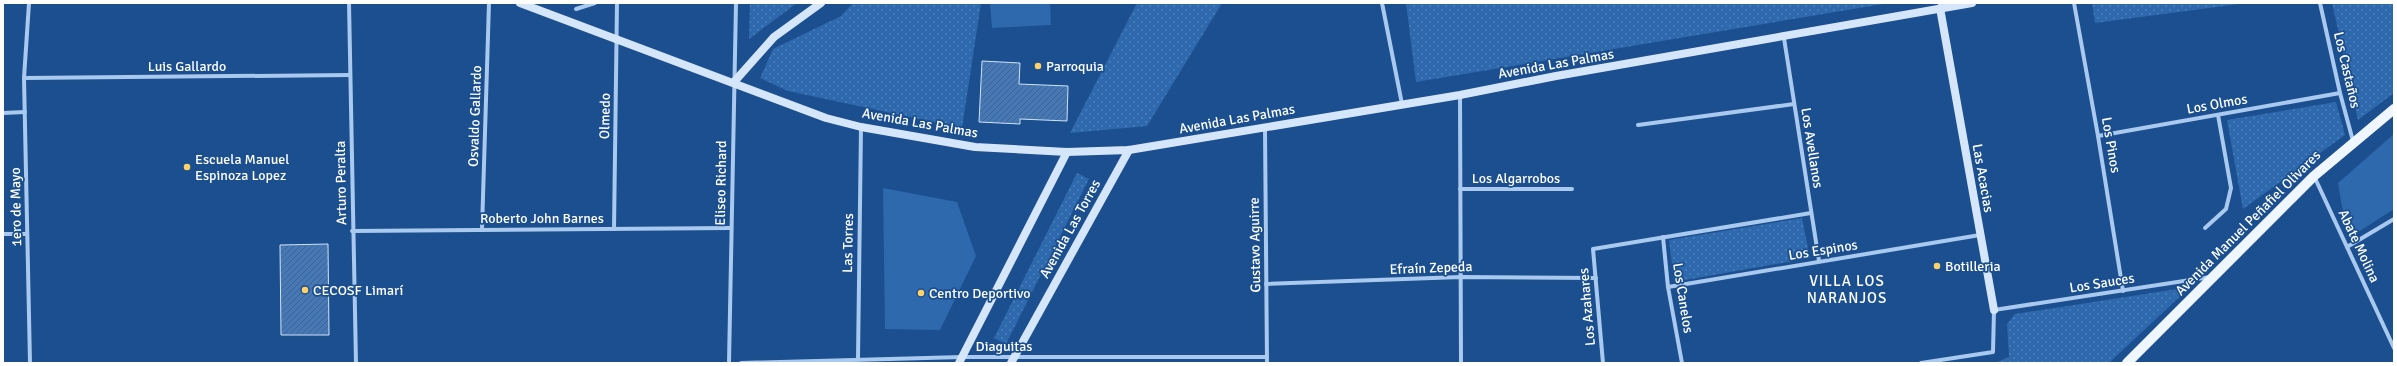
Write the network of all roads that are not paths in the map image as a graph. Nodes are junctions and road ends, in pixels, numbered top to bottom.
1 (29, 3) edge
2 (349, 3) edge
3 (489, 3) edge
4 (520, 3) edge
5 (596, 3) edge
6 (617, 3) edge
7 (736, 3) edge
8 (821, 3) edge
9 (1382, 3) edge
10 (1972, 3) edge
11 (2074, 3) edge
12 (2320, 3) edge
13 (1940, 8) junction
14 (576, 9) dead end
15 (1784, 38) junction
16 (617, 39) junction
17 (350, 75) junction
18 (24, 78) junction
19 (734, 82) junction
20 (2340, 93) junction
21 (1460, 96) junction
22 (1402, 104) junction
23 (1794, 104) junction
24 (2394, 109) edge
25 (3, 112) edge
26 (25, 112) junction
27 (2218, 115) junction
28 (861, 126) junction
29 (1638, 126) dead end
30 (1265, 128) junction
31 (2098, 136) junction
32 (2354, 141) junction
33 (1129, 150) junction
34 (1067, 152) junction
35 (2314, 176) junction
36 (1460, 189) junction
37 (1572, 189) dead end
38 (1811, 213) junction
39 (2394, 219) edge
40 (731, 228) junction
41 (2205, 228) dead end
42 (482, 229) junction
43 (614, 229) junction
44 (352, 231) junction
45 (3, 234) edge
46 (27, 234) junction
47 (1980, 235) junction
48 (1663, 237) junction
49 (2347, 247) junction
50 (1820, 261) junction
51 (2214, 276) junction
52 (1461, 277) junction
53 (1596, 278) junction
54 (1266, 284) junction
55 (1668, 287) junction
56 (2123, 291) junction
57 (1994, 310) junction
58 (2392, 334) edge
59 (2394, 348) edge
60 (1267, 357) junction
61 (858, 359) junction
62 (960, 360) edge
63 (1012, 360) edge
64 (30, 363) edge
65 (356, 363) edge
66 (729, 363) edge
67 (741, 363) edge
68 (1267, 363) edge
69 (1461, 363) edge
70 (1603, 363) edge
71 (1682, 363) edge
72 (1921, 363) edge
73 (2127, 363) edge

1 - 18 street, 1ero de Mayo
2 - 17 street, Arturo Peralta
3 - 42 street, Osvaldo Gallardo
4 - 16 street, Avenida Las Palmas
5 - 14 street
6 - 16 street, Olmedo
7 - 19 street, Eliseo Richard
8 - 19 street
9 - 22 street
10 - 13 street, Avenida Las Palmas
11 - 31 street, Los Pinos
12 - 20 street, Los Castaños
13 - 15 street, Avenida Las Palmas
13 - 47 street, Las Acacias
15 - 21 street, Avenida Las Palmas
15 - 23 street, Los Avellanos
16 - 19 street, Avenida Las Palmas
16 - 43 street, Olmedo
17 - 18 street, Luis Gallardo
17 - 44 street, Arturo Peralta
18 - 26 street, 1ero de Mayo
19 - 28 street, Avenida Las Palmas
19 - 40 street, Eliseo Richard
20 - 27 street, Los Olmos
20 - 32 street, Los Castaños
21 - 22 street, Avenida Las Palmas
21 - 36 street
22 - 30 street, Avenida Las Palmas
23 - 29 street
23 - 38 street, Los Avellanos
24 - 32 main road, Avenida Manuel Peñafiel Olivares
25 - 26 street
26 - 46 street, 1ero de Mayo
27 - 31 street, Los Olmos
27 - 41 street
28 - 34 street, Avenida Las Palmas
28 - 61 street, Las Torres
30 - 33 street, Avenida Las Palmas
30 - 54 street, Gustavo Aguirre
31 - 56 street, Los Pinos
32 - 35 main road, Avenida Manuel Peñafiel Olivares
33 - 34 street, Avenida Las Palmas
33 - 63 street, Avenida Las Torres
34 - 62 street
35 - 49 street, Abate Molina
35 - 51 main road, Avenida Manuel Peñafiel Olivares
36 - 37 street, Los Algarrobos
36 - 52 street
38 - 48 street
38 - 50 street, Los Avellanos
39 - 49 street
40 - 43 street, Roberto John Barnes
40 - 66 street, Eliseo Richard
42 - 43 street, Roberto John Barnes
42 - 44 street, Roberto John Barnes
44 - 65 street, Arturo Peralta
45 - 46 street
46 - 64 street, 1ero de Mayo
47 - 50 street, Los Espinos
47 - 57 street, Las Acacias
48 - 53 street, Los Azahares
48 - 55 street, Los Canelos
49 - 58 street, Abate Molina
50 - 55 street, Los Espinos
51 - 56 street, Los Sauces
51 - 73 main road, Avenida Manuel Peñafiel Olivares
52 - 53 street, Efraín Zepeda
52 - 54 street, Efraín Zepeda
52 - 69 street
53 - 70 street, Los Azahares
54 - 60 street, Gustavo Aguirre
55 - 71 street, Los Canelos
56 - 57 street, Los Sauces
57 - 72 street, Las Acacias
58 - 59 street, Abate Molina
60 - 63 street, Diaguitas
60 - 68 street, Gustavo Aguirre
61 - 62 street, Diaguitas
61 - 67 street, Diaguitas
62 - 63 street, Diaguitas

